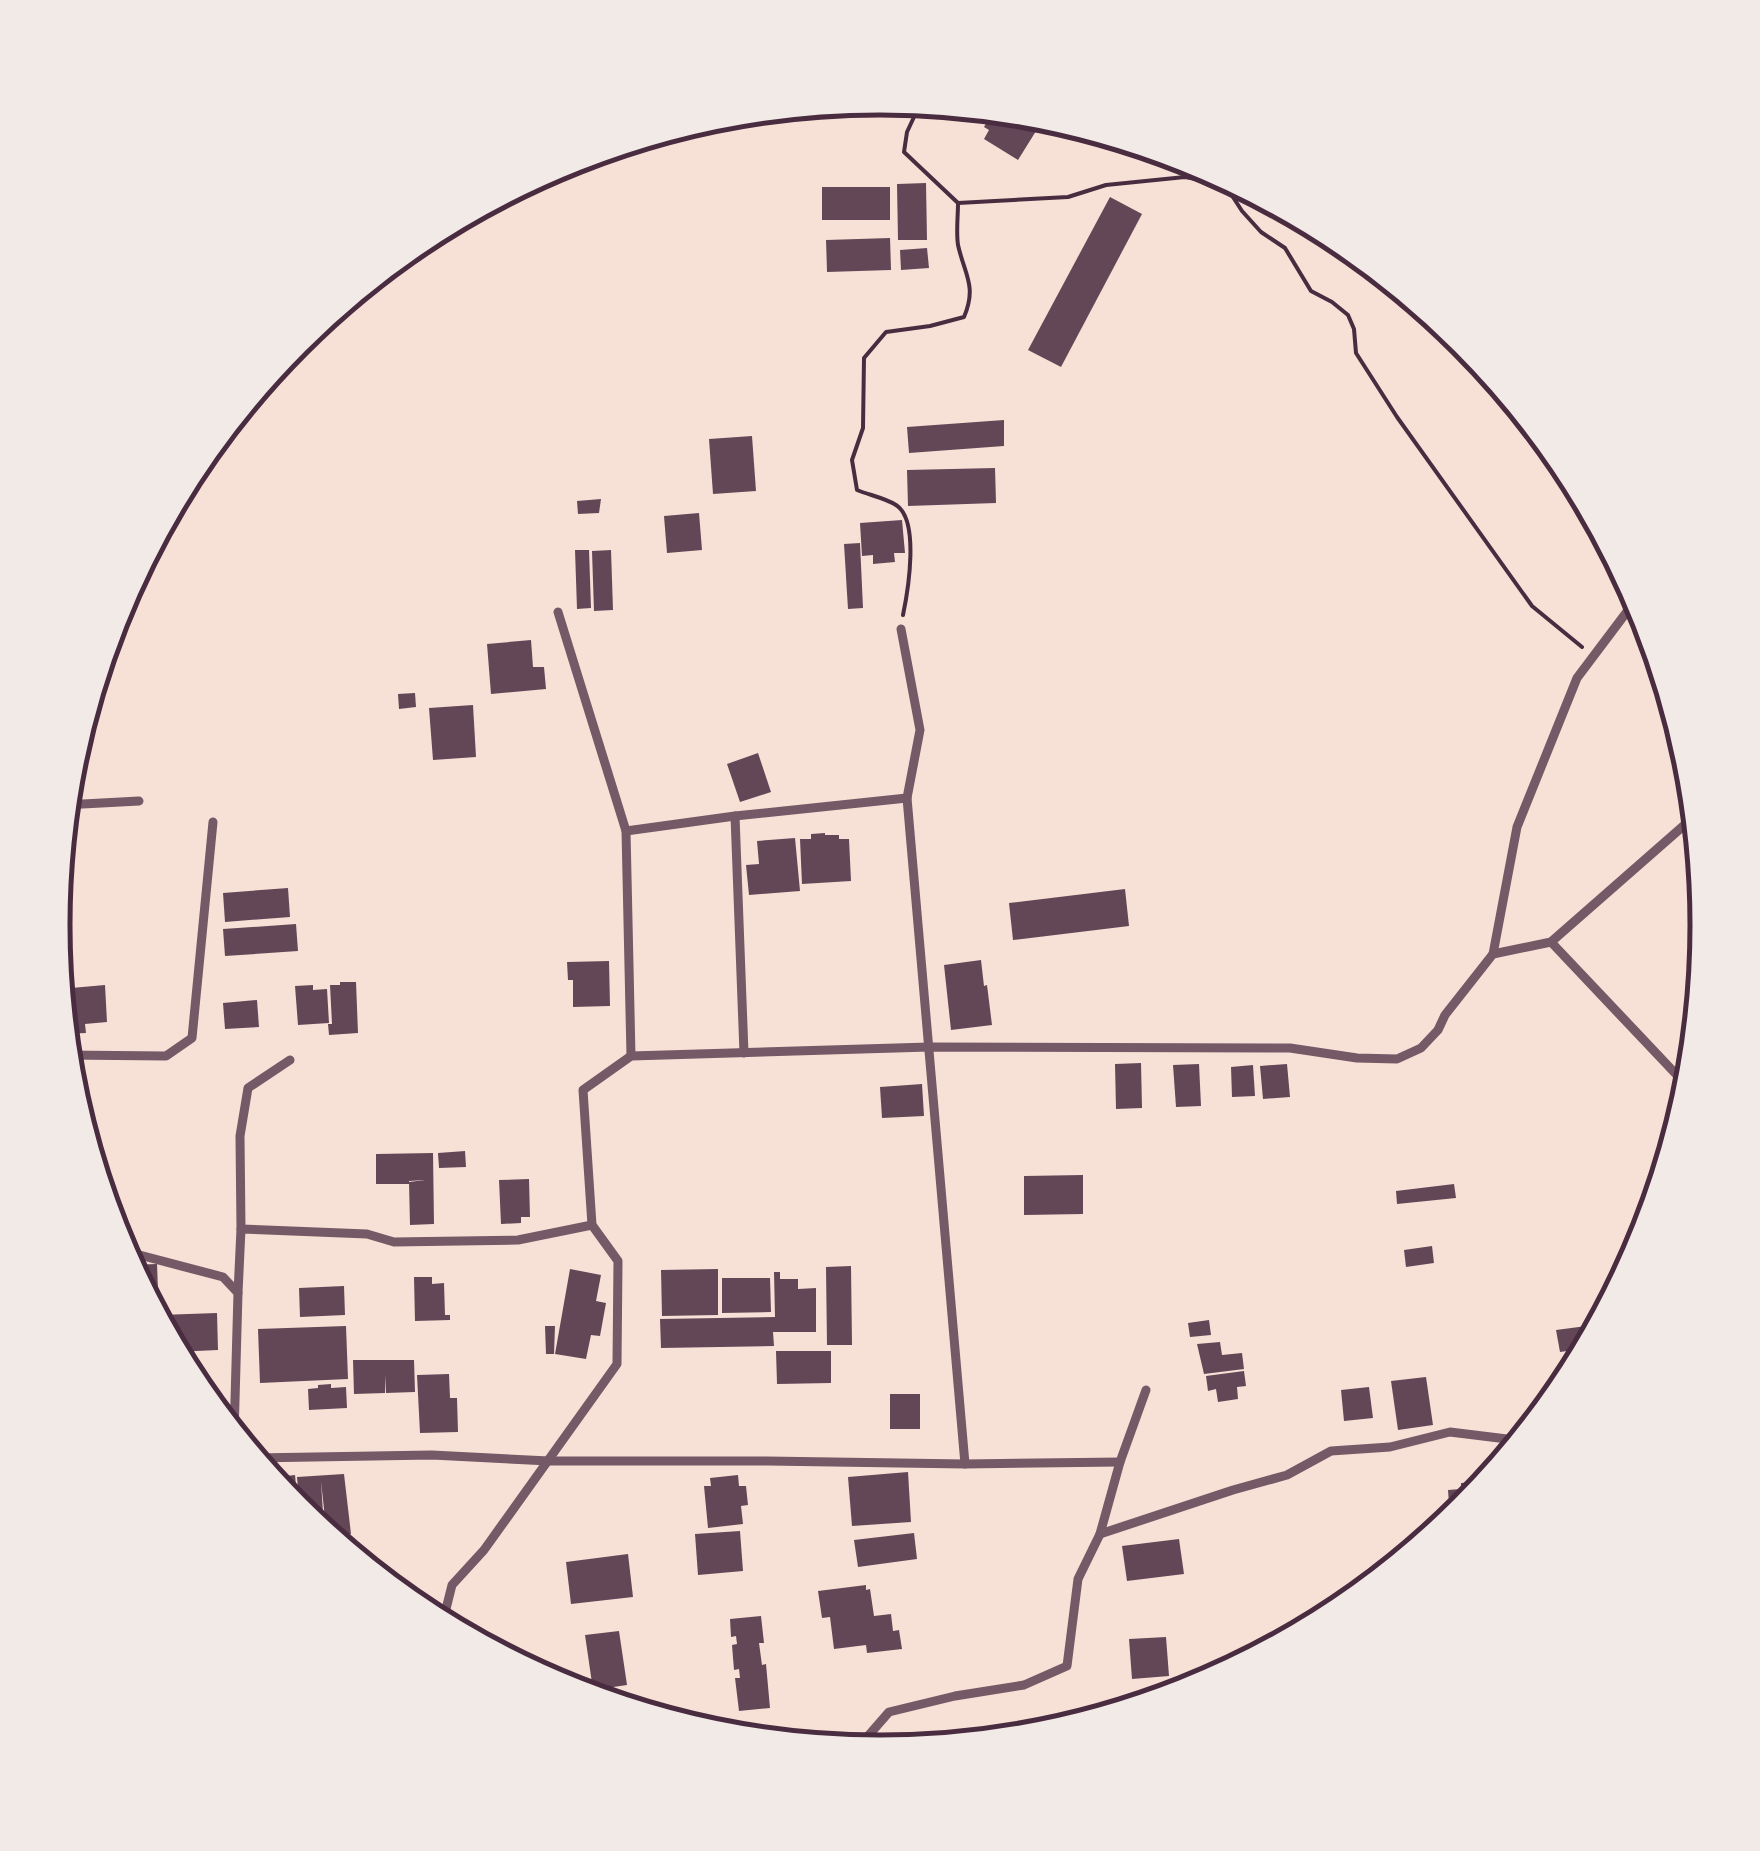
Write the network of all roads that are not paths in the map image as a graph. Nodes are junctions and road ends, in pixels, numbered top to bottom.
1 (558, 612) dead end
2 (1626, 612) edge
3 (901, 629) road end
4 (907, 798) junction
5 (139, 800) dead end
6 (80, 804) edge
7 (735, 816) junction
8 (213, 822) dead end
9 (1683, 825) edge
10 (626, 831) junction
11 (1551, 942) junction
12 (1494, 954) junction
13 (929, 1047) junction
14 (744, 1053) junction
15 (81, 1054) edge
16 (631, 1056) junction
17 (290, 1060) dead end
18 (1676, 1074) edge
19 (592, 1225) junction
20 (242, 1229) junction
21 (141, 1255) edge
22 (238, 1293) junction
23 (1146, 1390) dead end
24 (235, 1416) edge
25 (1506, 1439) edge
26 (269, 1458) edge
27 (549, 1461) junction
28 (1120, 1462) junction
29 (965, 1464) junction
30 (1100, 1534) junction
31 (446, 1609) edge
32 (868, 1736) edge

1 - 10 street
2 - 12 street
3 - 4 street
4 - 7 street
4 - 13 street
5 - 6 street
7 - 10 street
7 - 14 street
8 - 15 street
9 - 11 street
10 - 16 street
11 - 12 street
11 - 18 street
12 - 13 street
13 - 14 street
13 - 29 street
14 - 16 street
16 - 19 street
17 - 20 street
19 - 20 street
19 - 27 street
20 - 22 street
21 - 22 street
22 - 24 street
23 - 28 street
25 - 30 street
26 - 27 street
27 - 29 street
27 - 31 street
28 - 29 street
28 - 30 street
30 - 32 street

